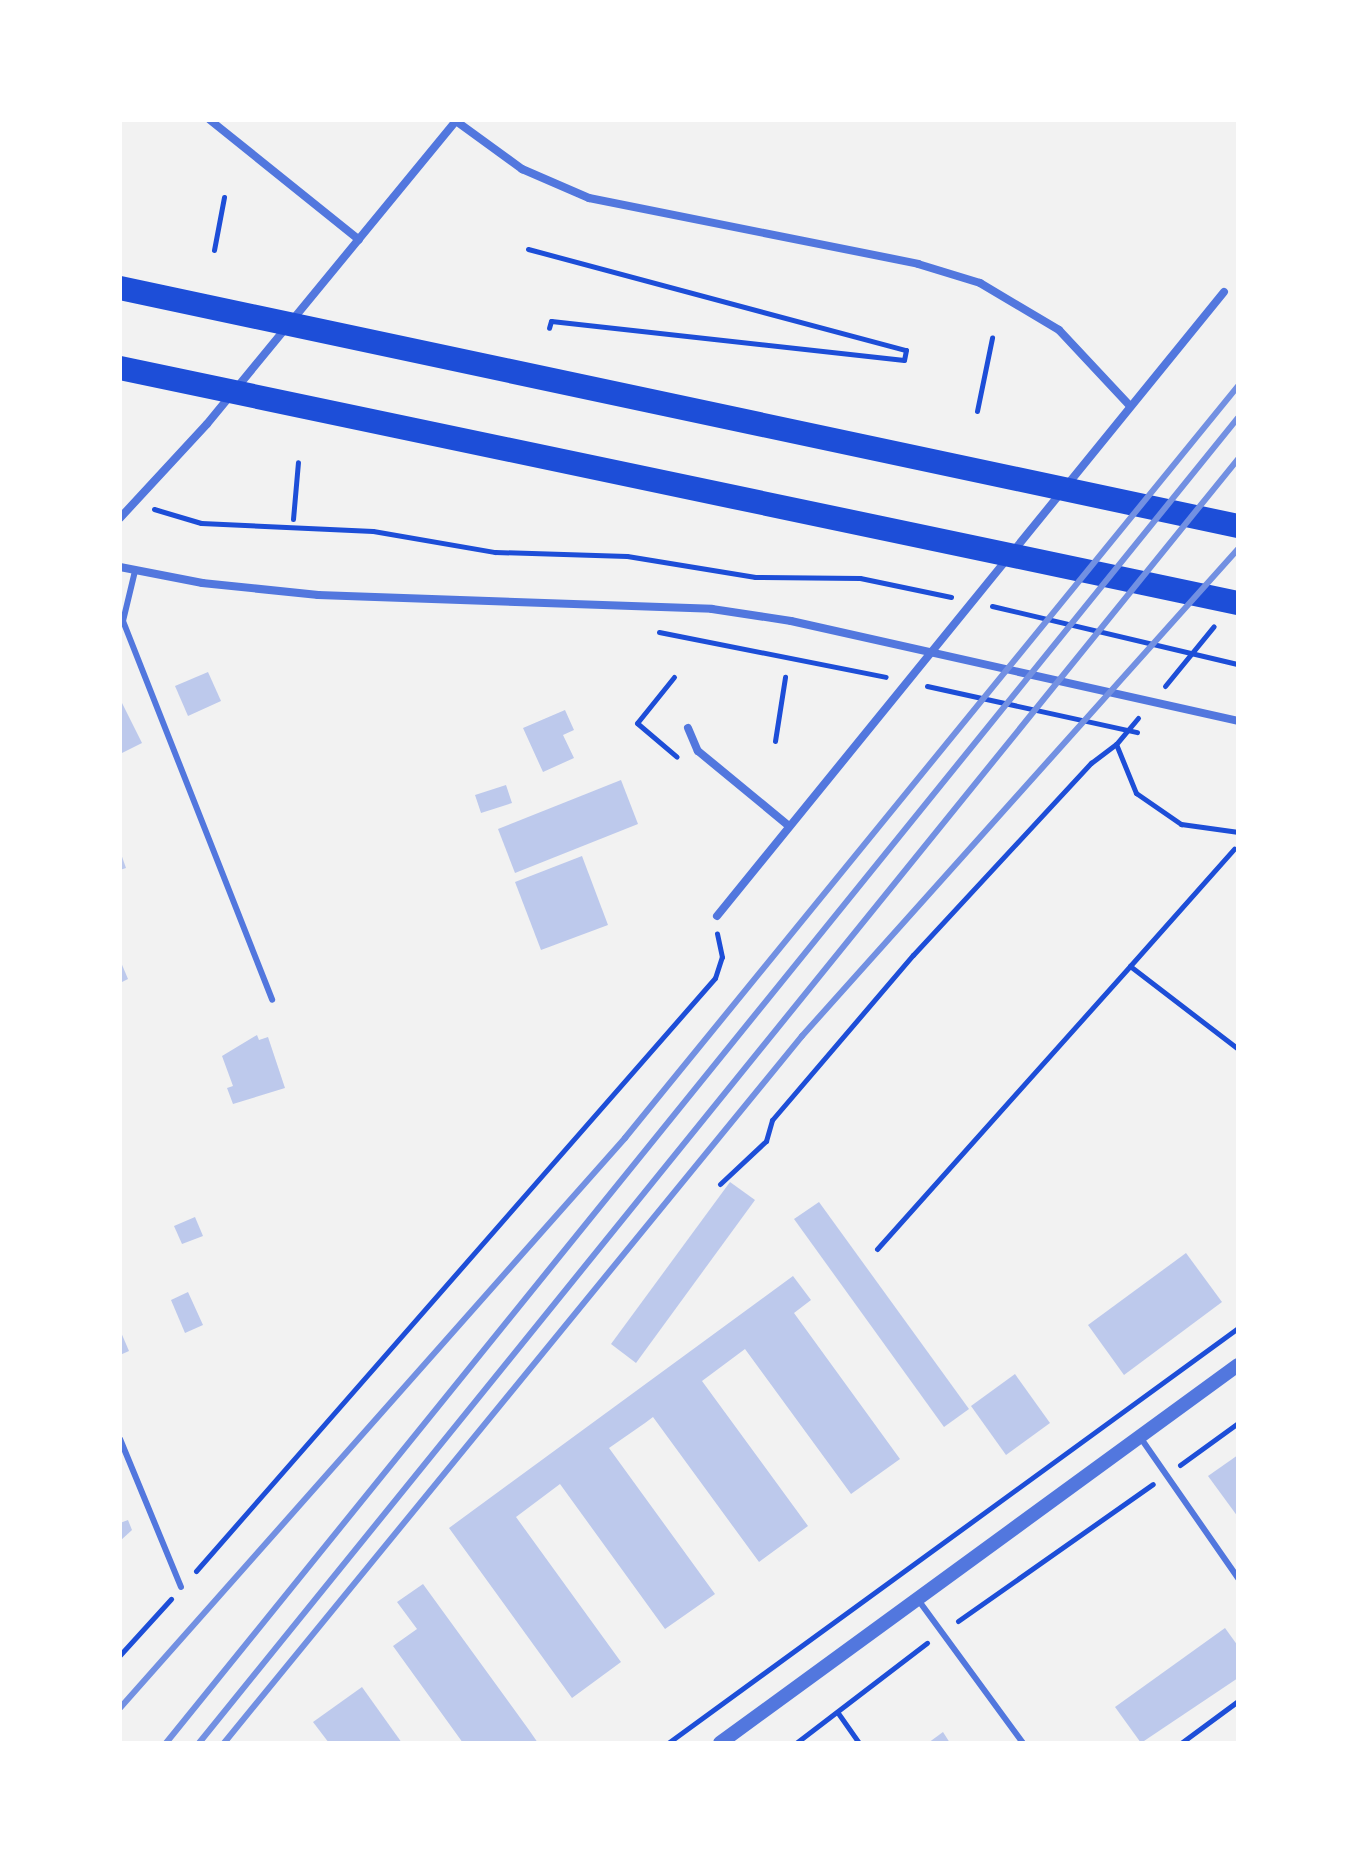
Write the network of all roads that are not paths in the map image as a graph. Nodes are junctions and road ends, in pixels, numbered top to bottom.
1 (210, 120) edge
2 (456, 120) edge
3 (359, 240) junction
4 (120, 288) edge
5 (1224, 292) dead end
6 (120, 368) edge
7 (1130, 406) junction
8 (120, 518) edge
9 (1238, 526) edge
10 (120, 567) edge
11 (135, 571) junction
12 (1238, 603) edge
13 (1238, 721) edge
14 (688, 728) dead end
15 (789, 826) junction
16 (717, 916) road end
17 (272, 1000) dead end
18 (1238, 1365) edge
19 (1140, 1437) junction
20 (120, 1439) edge
21 (1238, 1578) edge
22 (181, 1587) road end
23 (917, 1598) junction
24 (720, 1743) edge
25 (1023, 1743) edge

1 - 3 street
2 - 3 street
2 - 7 street
3 - 8 street
4 - 9 highway
5 - 7 street
6 - 12 highway
7 - 15 street
10 - 11 street
11 - 13 street
11 - 17 lane
14 - 15 street
15 - 16 street
18 - 19 street
19 - 21 lane
19 - 23 street
20 - 22 lane
23 - 24 street
23 - 25 lane

